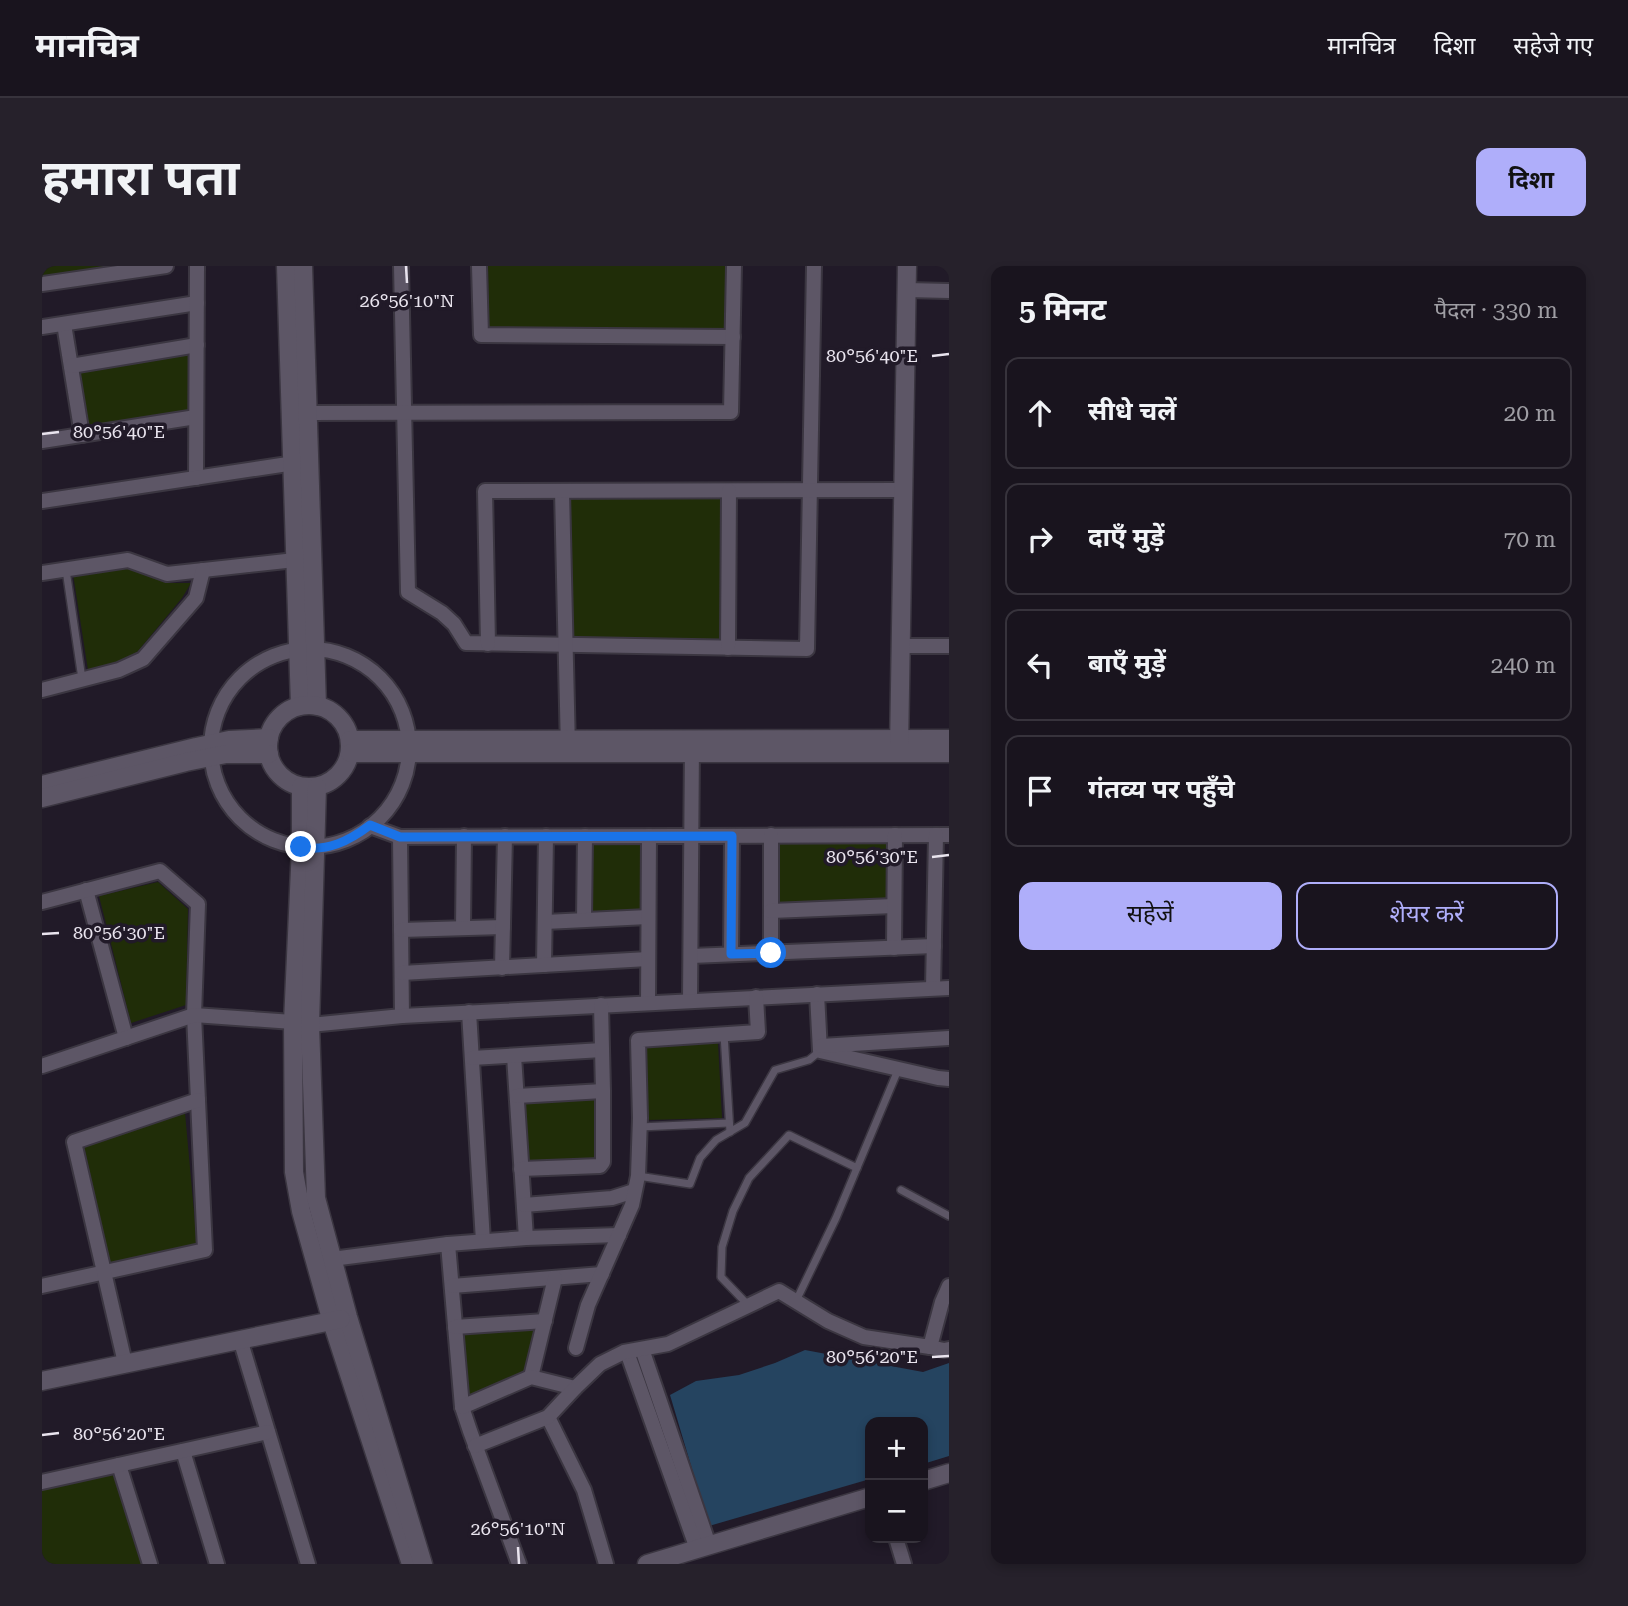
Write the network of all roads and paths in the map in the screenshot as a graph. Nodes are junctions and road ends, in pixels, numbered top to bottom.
1 (166, 266) edge
2 (197, 266) edge
3 (286, 266) edge
4 (303, 266) edge
5 (401, 266) edge
6 (479, 266) edge
7 (734, 266) edge
8 (814, 266) edge
9 (907, 266) edge
10 (137, 268) edge
11 (42, 284) edge
12 (907, 290) junction
13 (949, 291) edge
14 (197, 303) junction
15 (64, 324) junction
16 (42, 327) edge
17 (733, 337) junction
18 (197, 345) junction
19 (71, 366) junction
20 (307, 413) junction
21 (404, 413) junction
22 (196, 417) junction
23 (82, 435) junction
24 (42, 441) edge
25 (301, 462) junction
26 (196, 478) junction
27 (810, 490) junction
28 (904, 490) junction
29 (562, 491) junction
30 (729, 491) junction
31 (42, 501) edge
32 (295, 560) junction
33 (65, 569) junction
34 (203, 570) junction
35 (42, 573) edge
36 (488, 644) junction
37 (565, 645) junction
38 (901, 646) junction
39 (949, 646) edge
40 (728, 648) junction
41 (307, 650) junction
42 (82, 679) junction
43 (42, 690) edge
44 (308, 706) junction
45 (949, 739) edge
46 (269, 746) junction
47 (692, 746) junction
48 (900, 746) junction
49 (350, 747) junction
50 (408, 747) junction
51 (568, 747) junction
52 (211, 750) junction
53 (949, 752) edge
54 (42, 785) edge
55 (309, 787) junction
56 (42, 798) edge
57 (370, 825) junction
58 (771, 835) junction
59 (895, 835) junction
60 (942, 835) edge
61 (464, 836) junction
62 (505, 836) junction
63 (546, 836) junction
64 (585, 836) junction
65 (649, 836) junction
66 (691, 836) junction
67 (732, 836) junction
68 (400, 837) junction
69 (308, 849) junction
70 (86, 890) junction
71 (42, 902) edge
72 (894, 905) junction
73 (771, 911) junction
74 (648, 917) junction
75 (584, 920) junction
76 (545, 922) junction
77 (503, 927) junction
78 (463, 928) junction
79 (401, 930) junction
80 (934, 946) junction
81 (894, 947) junction
82 (771, 953) junction
83 (731, 954) junction
84 (691, 956) junction
85 (648, 959) junction
86 (544, 965) junction
87 (502, 968) junction
88 (402, 973) junction
89 (933, 988) junction
90 (949, 988) edge
91 (817, 994) junction
92 (756, 998) junction
93 (691, 1001) junction
94 (648, 1003) junction
95 (601, 1005) junction
96 (469, 1012) junction
97 (194, 1015) junction
98 (402, 1016) junction
99 (302, 1023) junction
100 (724, 1034) junction
101 (125, 1038) junction
102 (949, 1038) edge
103 (820, 1048) junction
104 (602, 1050) junction
105 (514, 1056) junction
106 (472, 1058) junction
107 (42, 1066) edge
108 (898, 1069) junction
109 (949, 1079) edge
110 (603, 1091) junction
111 (517, 1096) junction
112 (198, 1100) junction
113 (729, 1123) junction
114 (640, 1127) junction
115 (730, 1132) junction
116 (857, 1168) junction
117 (522, 1169) junction
118 (638, 1176) junction
119 (901, 1190) dead end
120 (634, 1191) junction
121 (524, 1205) junction
122 (949, 1216) edge
123 (619, 1236) junction
124 (526, 1238) junction
125 (483, 1241) junction
126 (448, 1244) junction
127 (332, 1259) junction
128 (104, 1272) junction
129 (602, 1274) junction
130 (555, 1278) junction
131 (42, 1286) edge
132 (452, 1286) junction
133 (949, 1286) edge
134 (796, 1301) junction
135 (749, 1306) junction
136 (340, 1320) junction
137 (545, 1321) junction
138 (455, 1327) junction
139 (240, 1339) junction
140 (930, 1347) junction
141 (576, 1348) dead end
142 (949, 1349) edge
143 (635, 1350) junction
144 (125, 1363) junction
145 (531, 1377) junction
146 (42, 1381) edge
147 (575, 1388) junction
148 (462, 1407) junction
149 (548, 1417) junction
150 (268, 1432) junction
151 (475, 1446) junction
152 (183, 1451) junction
153 (119, 1465) junction
154 (949, 1473) edge
155 (926, 1480) edge
156 (42, 1482) edge
157 (865, 1498) edge
158 (898, 1543) edge
159 (703, 1547) junction
160 (150, 1564) edge
161 (217, 1564) edge
162 (308, 1564) edge
163 (411, 1564) edge
164 (423, 1564) edge
165 (519, 1564) edge
166 (606, 1564) edge
167 (647, 1564) edge
168 (904, 1564) edge

1 - 10 street
2 - 14 street
3 - 25 street
4 - 20 street
5 - 21 street
6 - 17 street
7 - 17 street
8 - 27 street
9 - 12 street
10 - 11 street
12 - 13 street
12 - 28 street
14 - 15 street
14 - 18 street
15 - 16 street
15 - 19 street
17 - 21 street
18 - 19 street
18 - 22 street
19 - 23 street
20 - 21 street
20 - 25 street
21 - 36 street
22 - 23 street
22 - 26 street
23 - 24 street
25 - 26 street
25 - 32 street
25 - 41 street
26 - 31 street
27 - 28 street
27 - 30 street
27 - 40 street
28 - 38 street
29 - 30 street
29 - 36 street
29 - 37 street
30 - 40 street
32 - 34 street
32 - 41 street
33 - 34 street
33 - 35 street
33 - 42 lane
34 - 42 street
36 - 37 street
37 - 40 street
37 - 51 street
38 - 39 street
38 - 48 street
41 - 44 street
41 - 50 street
41 - 52 street
42 - 43 street
44 - 46 street
44 - 49 street
45 - 48 street
46 - 52 street
46 - 55 street
47 - 48 street
47 - 51 street
47 - 66 street
48 - 53 street
49 - 50 street
49 - 55 street
50 - 51 street
50 - 57 street
52 - 54 street
52 - 56 street
52 - 69 street
55 - 69 street
57 - 68 street
57 - 69 street
58 - 59 street
58 - 67 street
58 - 73 street
59 - 60 street
59 - 72 street
60 - 80 street
61 - 62 street
61 - 68 street
61 - 78 street
62 - 63 street
62 - 77 street
63 - 64 street
63 - 76 street
64 - 65 street
64 - 75 street
65 - 66 street
65 - 74 street
66 - 67 street
66 - 84 street
67 - 83 street
68 - 79 street
69 - 99 street
70 - 71 street
70 - 97 street
70 - 101 street
72 - 73 street
72 - 81 street
73 - 82 street
74 - 75 street
74 - 85 street
75 - 76 street
76 - 86 street
77 - 78 street
77 - 87 street
78 - 79 street
79 - 88 street
80 - 81 street
80 - 89 street
81 - 82 street
82 - 83 street
83 - 84 street
84 - 93 street
85 - 86 street
85 - 94 street
86 - 87 street
87 - 88 street
88 - 98 street
89 - 90 street
89 - 91 street
91 - 92 street
91 - 103 street
92 - 93 street
92 - 100 street
93 - 94 street
94 - 95 street
95 - 96 street
95 - 104 street
96 - 98 street
96 - 106 street
97 - 99 street
97 - 101 street
97 - 112 street
98 - 99 street
99 - 127 street
99 - 136 street
100 - 113 lane
100 - 114 street
101 - 107 street
102 - 103 street
103 - 108 street
103 - 115 lane
104 - 105 street
104 - 110 street
105 - 106 street
105 - 111 street
106 - 125 street
108 - 109 street
108 - 116 lane
110 - 111 street
110 - 117 street
111 - 117 street
112 - 128 street
112 - 128 street
113 - 114 lane
113 - 115 lane
114 - 118 street
115 - 118 lane
116 - 134 lane
116 - 135 lane
117 - 121 street
118 - 120 street
119 - 122 lane
120 - 121 street
120 - 123 street
121 - 124 street
123 - 124 street
123 - 129 street
124 - 125 street
125 - 126 street
126 - 127 street
126 - 132 street
127 - 136 street
128 - 131 street
128 - 144 street
129 - 130 street
129 - 141 street
130 - 132 street
130 - 137 street
132 - 138 street
133 - 140 street
134 - 135 street
134 - 140 street
135 - 143 street
136 - 139 street
136 - 163 street
136 - 164 street
137 - 138 street
137 - 145 street
138 - 148 street
139 - 144 street
139 - 150 street
140 - 142 street
143 - 147 street
143 - 159 street
144 - 146 street
145 - 147 street
145 - 148 street
147 - 149 street
148 - 151 street
149 - 151 street
149 - 166 street
150 - 152 street
150 - 162 street
151 - 165 street
152 - 153 street
152 - 161 street
153 - 156 street
153 - 160 street
154 - 155 street
157 - 159 street
158 - 168 street
159 - 167 street

